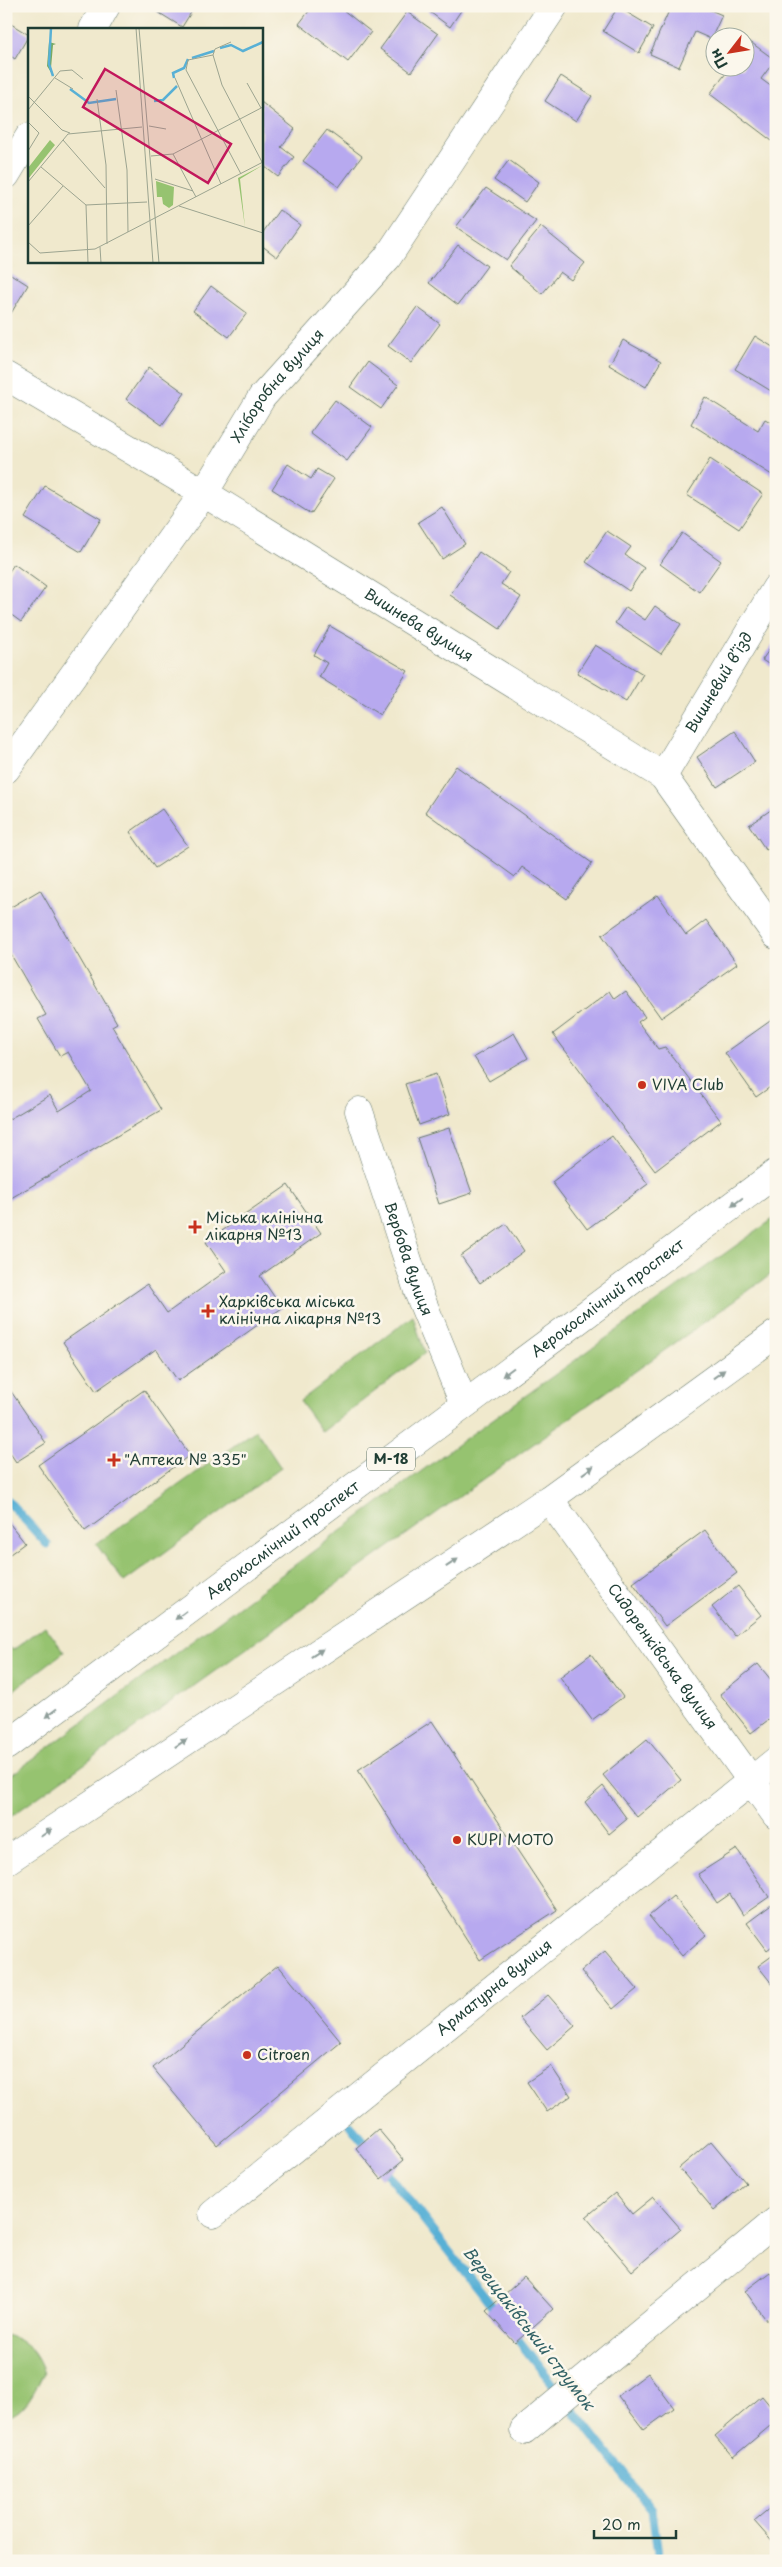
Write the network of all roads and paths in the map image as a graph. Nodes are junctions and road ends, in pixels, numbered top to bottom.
1 (106, 6) edge
2 (554, 6) edge
3 (94, 28) edge
4 (28, 139) edge
5 (6, 175) edge
6 (6, 376) edge
7 (204, 493) junction
8 (776, 588) edge
9 (6, 769) edge
10 (663, 776) junction
11 (776, 935) edge
12 (359, 1111) dead end
13 (776, 1173) edge
14 (776, 1334) edge
15 (464, 1404) junction
16 (549, 1499) junction
17 (6, 1746) edge
18 (776, 1761) edge
19 (751, 1780) junction
20 (776, 1815) edge
21 (6, 1861) edge
22 (213, 2214) dead end
23 (776, 2221) edge
24 (524, 2430) dead end

1 - 3 street
2 - 7 street, Хліборобна вулиця
4 - 5 street
6 - 7 street, Вишнева вулиця
7 - 9 street, Хліборобна вулиця
7 - 10 street, Вишнева вулиця
8 - 10 street, Вишневий в’їзд
10 - 11 street, Вишнева вулиця
12 - 15 street, Вербова вулиця
13 -> 15 street, Аерокосмічний проспект / М-18
16 -> 14 street
15 -> 17 street, Аерокосмічний проспект / М-18
16 - 19 street, Сидоренківська вулиця
21 -> 16 street
18 - 19 street, Арматурна вулиця
19 - 20 street, Сидоренківська вулиця
19 - 22 street, Арматурна вулиця
23 - 24 street

